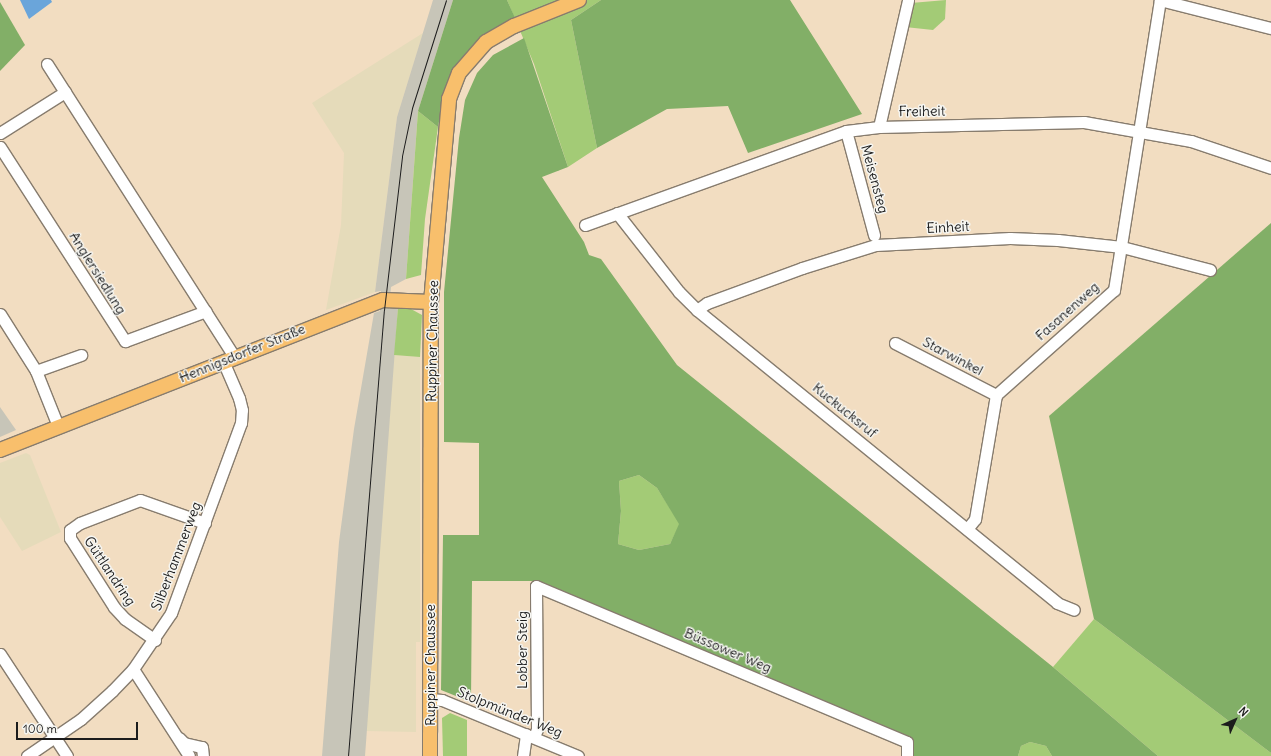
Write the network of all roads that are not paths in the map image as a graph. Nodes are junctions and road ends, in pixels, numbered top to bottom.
1 (579, 0) edge
2 (908, 0) edge
3 (1160, 0) edge
4 (1271, 28) edge
5 (47, 64) dead end
6 (64, 92) junction
7 (879, 127) junction
8 (846, 131) junction
9 (1139, 131) junction
10 (0, 133) edge
11 (0, 147) edge
12 (1271, 168) edge
13 (617, 213) junction
14 (585, 225) dead end
15 (874, 235) dead end
16 (1122, 248) junction
17 (1210, 270) dead end
18 (431, 302) junction
19 (697, 310) junction
20 (206, 311) junction
21 (0, 314) edge
22 (895, 342) dead end
23 (81, 355) dead end
24 (228, 359) junction
25 (36, 371) junction
26 (996, 395) junction
27 (58, 426) junction
28 (0, 450) edge
29 (205, 522) junction
30 (967, 529) junction
31 (536, 586) joint
32 (1074, 610) dead end
33 (155, 640) junction
34 (0, 654) edge
35 (133, 669) junction
36 (430, 699) junction
37 (530, 736) junction
38 (56, 737) junction
39 (179, 738) junction
40 (27, 756) edge
41 (67, 756) edge
42 (189, 756) edge
43 (203, 756) edge
44 (430, 756) edge
45 (523, 756) edge
46 (578, 756) edge
47 (907, 756) edge

1 - 18 main road, Ruppiner Chaussee
2 - 7 street
3 - 4 street
3 - 9 street, Fasanenweg
5 - 6 street
6 - 10 street
6 - 20 street
7 - 8 street, Freiheit
7 - 9 street, Freiheit
8 - 13 street, Freiheit
8 - 15 street, Meisensteg
9 - 12 street, Freiheit
9 - 16 street, Fasanenweg
11 - 20 street, Anglersiedlung
13 - 14 street, Freiheit
13 - 19 street, Kuckucksruf
16 - 17 street, Einheit
16 - 19 street, Einheit
16 - 26 street, Fasanenweg
18 - 24 main road, Hennigsdorfer Straße
18 - 36 main road, Ruppiner Chaussee
19 - 30 street, Kuckucksruf
20 - 24 street
21 - 25 street
22 - 26 street, Starwinkel
23 - 25 street
24 - 27 main road, Hennigsdorfer Straße
24 - 29 street, Silberhammerweg
25 - 27 street
26 - 30 street
27 - 28 main road, Hennigsdorfer Straße
29 - 33 street, Silberhammerweg
29 - 33 street, Güttlandring
30 - 32 street, Kuckucksruf
31 - 37 street, Lobber Steig
31 - 47 street, Büssower Weg
33 - 35 street, Silberhammerweg
34 - 38 street
35 - 38 street, Silberhammerweg
35 - 39 street
36 - 37 street, Stolpmünder Weg
36 - 44 main road, Ruppiner Chaussee
37 - 45 street, Lobber Steig
37 - 46 street, Stolpmünder Weg
38 - 40 street, Silberhammerweg
38 - 41 street
39 - 42 street
39 - 43 street

